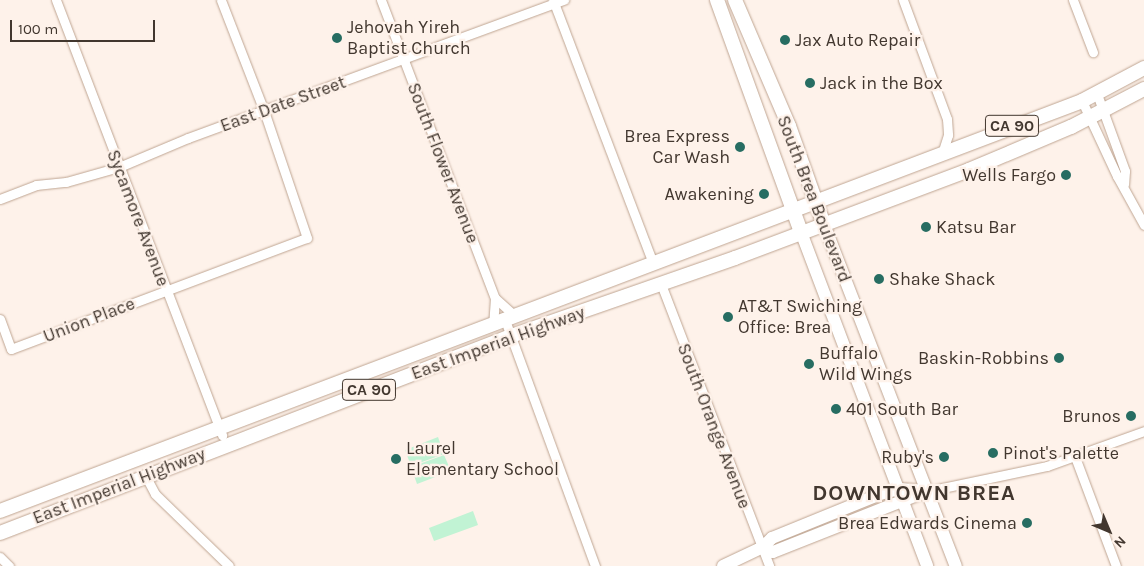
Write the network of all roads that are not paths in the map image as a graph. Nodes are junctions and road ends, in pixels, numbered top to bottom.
1 (56, 0) edge
2 (221, 0) edge
3 (381, 0) edge
4 (564, 0) edge
5 (717, 0) edge
6 (735, 0) edge
7 (903, 0) edge
8 (1074, 0) edge
9 (554, 2) edge
10 (1093, 52) dead end
11 (404, 60) junction
12 (1144, 68) edge
13 (1144, 89) edge
14 (1096, 94) junction
15 (1082, 101) junction
16 (1103, 110) junction
17 (264, 111) junction
18 (1090, 118) junction
19 (942, 153) junction
20 (119, 167) junction
21 (1124, 184) junction
22 (0, 199) edge
23 (817, 201) junction
24 (794, 210) junction
25 (824, 222) junction
26 (1144, 225) edge
27 (801, 232) junction
28 (653, 263) junction
29 (661, 284) junction
30 (166, 290) junction
31 (495, 298) junction
32 (0, 319) edge
33 (504, 320) junction
34 (511, 336) junction
35 (375, 368) junction
36 (309, 413) junction
37 (220, 431) junction
38 (1144, 431) edge
39 (1074, 457) junction
40 (127, 463) junction
41 (145, 476) junction
42 (900, 489) junction
43 (928, 491) junction
44 (88, 498) junction
45 (903, 503) junction
46 (0, 511) edge
47 (0, 533) edge
48 (763, 546) junction
49 (0, 557) edge
50 (1117, 565) edge
51 (9, 566) edge
52 (229, 566) edge
53 (595, 566) edge
54 (723, 566) edge
55 (769, 566) edge
56 (927, 566) edge
57 (956, 566) edge

1 - 20 street, Sycamore Avenue
2 - 17 street
3 - 11 street, South Flower Avenue
4 - 9 street, East Date Street
5 - 24 main road, South Brea Boulevard
6 - 23 main road, South Brea Boulevard
7 - 19 street
8 - 10 street
9 - 11 street, East Date Street
9 - 28 street
11 - 17 street, East Date Street
11 - 31 street, South Flower Avenue
12 - 14 main road, CA 90
13 - 16 main road, CA 90
14 - 15 main road, CA 90
14 - 16 street
15 - 18 street
15 - 19 main road, CA 90
16 - 18 main road, CA 90
16 - 21 street
17 - 20 street, East Date Street
17 - 30 street, Union Place
18 - 21 street
18 - 25 main road, CA 90
19 - 23 main road, CA 90
20 - 22 street, East Date Street
20 - 30 street, Sycamore Avenue
21 - 26 street
23 - 24 main road, CA 90
23 - 25 main road, South Brea Boulevard
24 - 27 main road, South Brea Boulevard
24 - 28 main road, East Imperial Highway / CA 90
25 - 27 main road, CA 90
25 - 43 main road, South Brea Boulevard
27 - 29 main road, East Imperial Highway / CA 90
27 - 42 main road, South Brea Boulevard
28 - 33 main road, East Imperial Highway / CA 90
29 - 34 main road, East Imperial Highway / CA 90
29 - 48 street, South Orange Avenue
30 - 32 street, Union Place
30 - 37 street, Sycamore Avenue
31 - 33 street, South Flower Avenue
31 - 33 street, South Flower Avenue
33 - 34 street, South Flower Avenue
33 - 35 main road, East Imperial Highway / CA 90
34 - 36 main road, East Imperial Highway / CA 90
34 - 53 street, South Flower Avenue
35 - 36 main road
35 - 37 main road, East Imperial Highway / CA 90
36 - 41 main road, East Imperial Highway / CA 90
37 - 40 main road, East Imperial Highway / CA 90
38 - 39 street
39 - 43 street
39 - 50 street
40 - 44 main road
40 - 46 main road, East Imperial Highway / CA 90
41 - 44 main road, East Imperial Highway / CA 90
41 - 52 street
42 - 43 main road
42 - 45 main road, South Brea Boulevard
42 - 48 main road
43 - 45 main road
43 - 57 main road, South Brea Boulevard
44 - 47 main road, East Imperial Highway / CA 90
45 - 48 main road
45 - 56 main road, South Brea Boulevard
48 - 54 main road
48 - 55 street, South Orange Avenue
49 - 51 street

